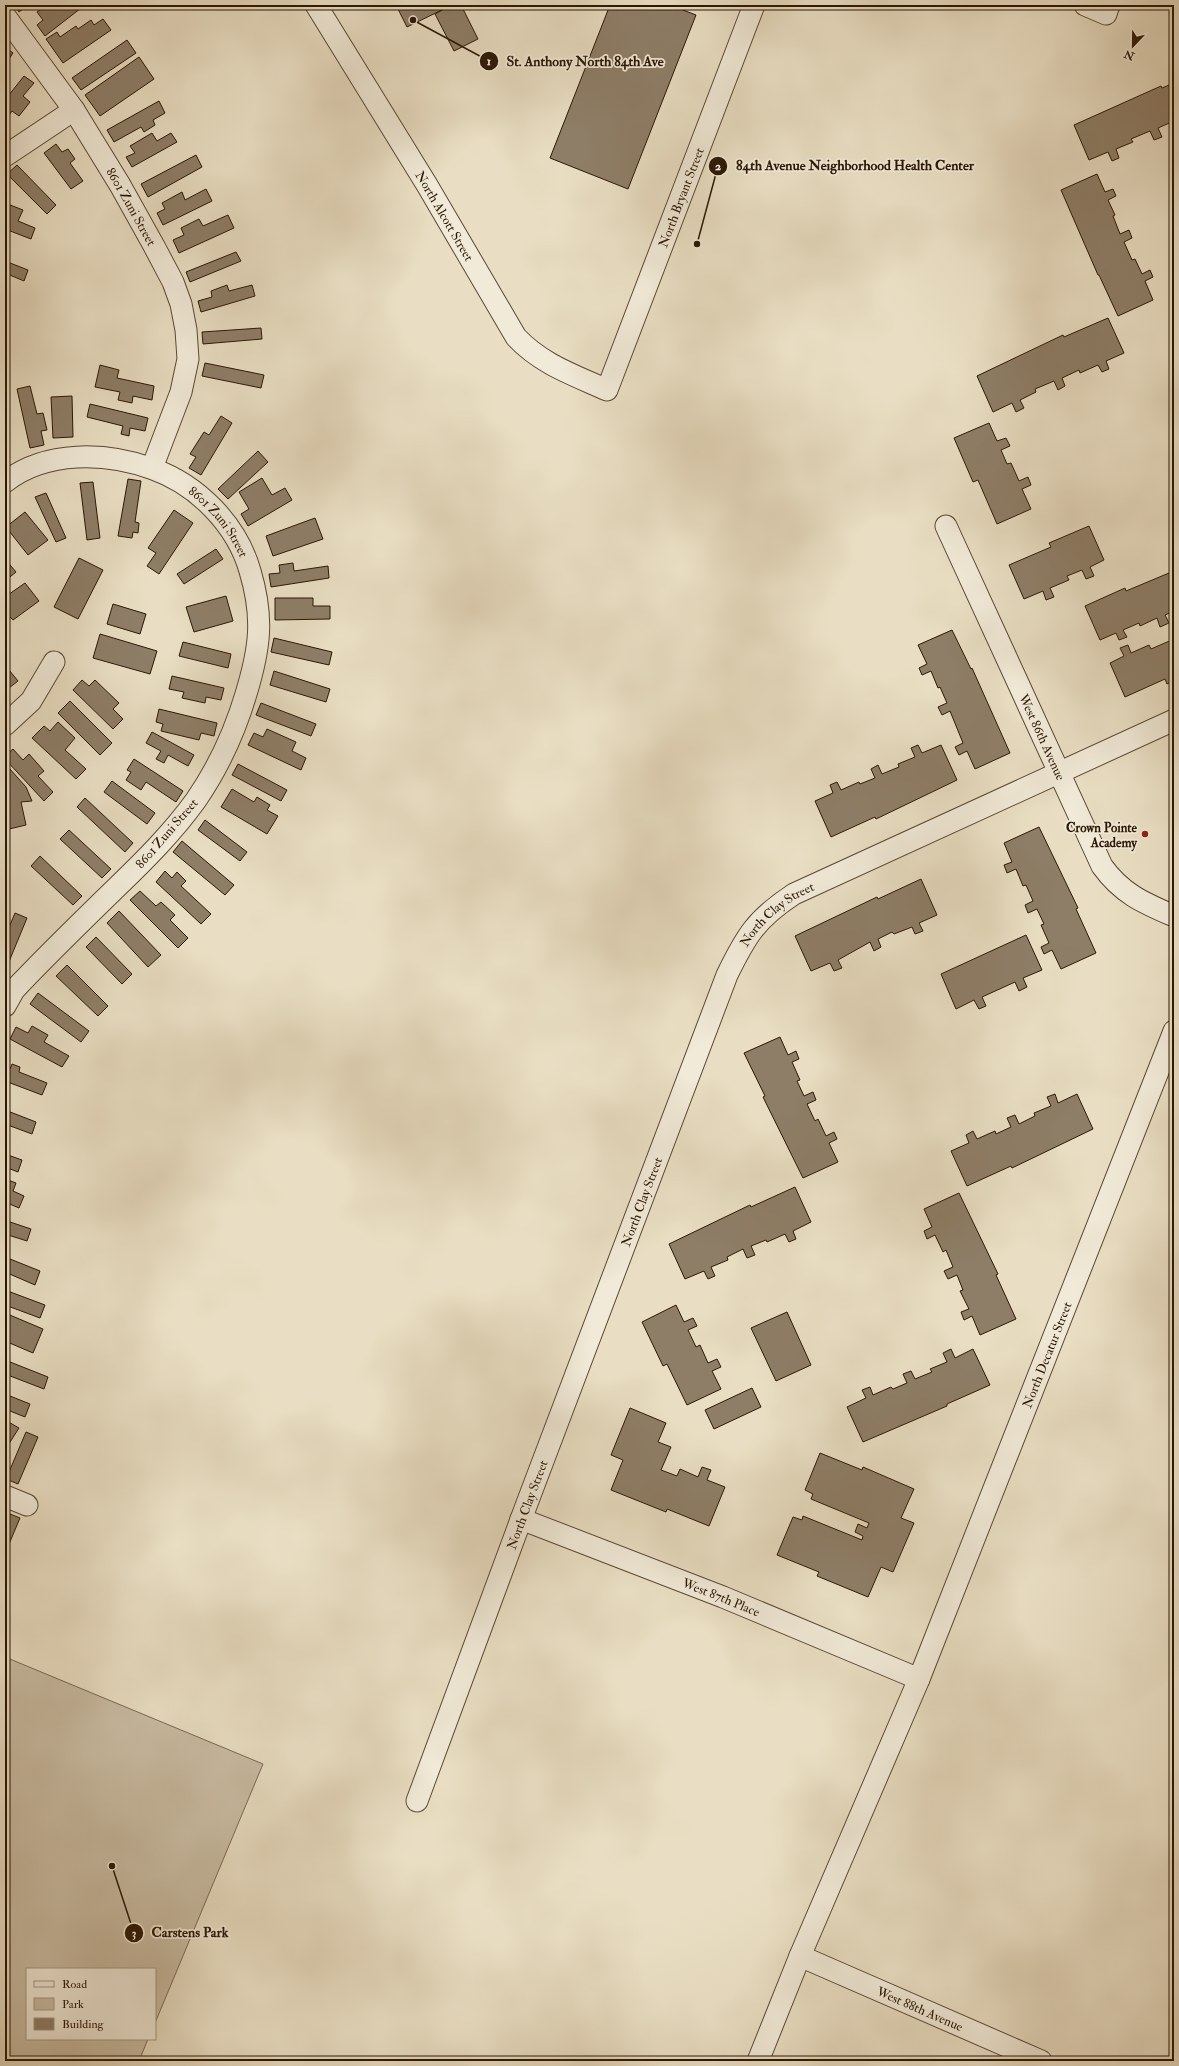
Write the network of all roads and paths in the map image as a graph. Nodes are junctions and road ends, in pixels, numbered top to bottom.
1 (316, 5) edge
2 (754, 5) edge
3 (1085, 5) edge
4 (1108, 9) edge
5 (5, 16) edge
6 (74, 110) junction
7 (5, 156) edge
8 (607, 390) joint
9 (152, 468) junction
10 (5, 482) edge
11 (946, 526) dead end
12 (54, 662) dead end
13 (1174, 720) edge
14 (5, 725) edge
15 (1058, 773) junction
16 (1174, 916) edge
17 (8, 994) edge
18 (1174, 1031) edge
19 (5, 1496) edge
20 (27, 1505) dead end
21 (521, 1519) junction
22 (919, 1678) junction
23 (417, 1801) dead end
24 (800, 1956) junction
25 (758, 2061) edge
26 (1041, 2061) edge

1 - 8 street, North Alcott Street
2 - 8 street, North Bryant Street
3 - 4 street
5 - 6 street, 8601 Zuni Street
6 - 7 street
6 - 9 street, 8601 Zuni Street
9 - 10 street, 8601 Zuni Street
9 - 17 street, 8601 Zuni Street
11 - 15 street, West 86th Avenue
12 - 14 street
13 - 15 street
15 - 16 street, West 86th Avenue
15 - 21 street, North Clay Street
18 - 22 street, North Decatur Street
19 - 20 street
21 - 22 street, West 87th Place
21 - 23 street, North Clay Street
22 - 24 street, North Decatur Street
24 - 25 street, North Decatur Street
24 - 26 street, West 88th Avenue

